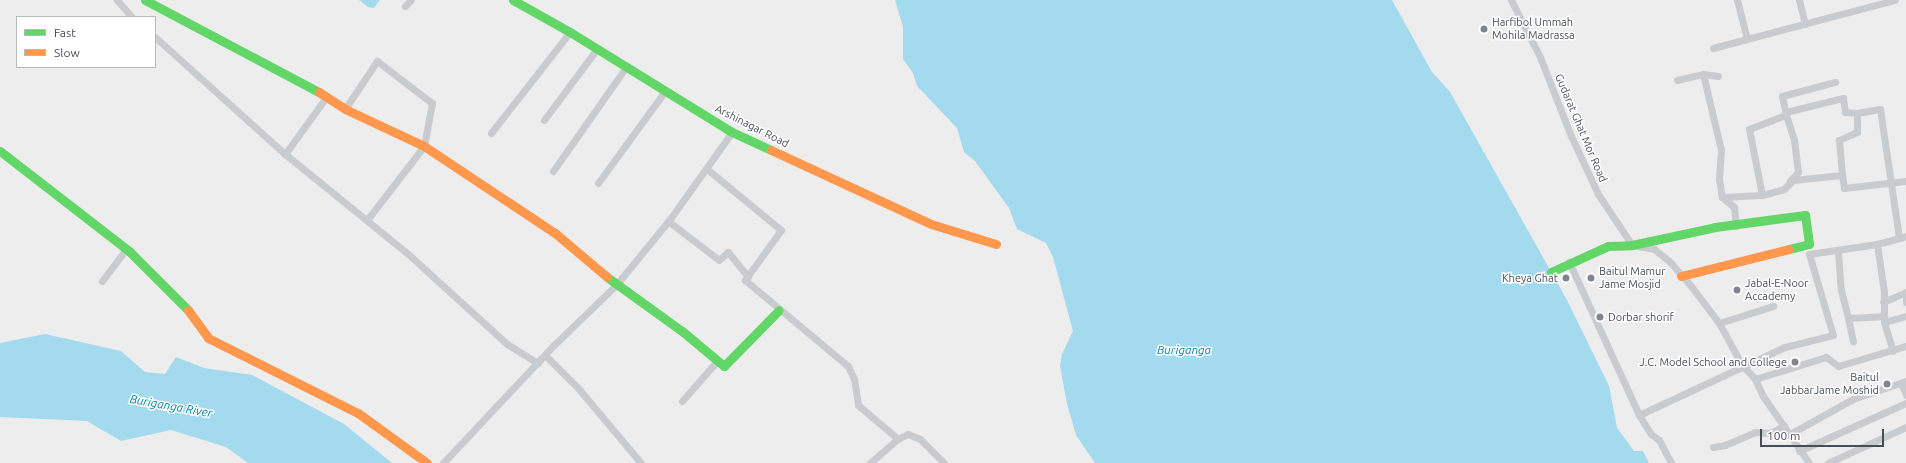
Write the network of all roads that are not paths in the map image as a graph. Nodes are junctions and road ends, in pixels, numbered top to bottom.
1 (117, 0) edge
2 (145, 0) edge
3 (411, 0) edge
4 (513, 0) edge
5 (1511, 0) edge
6 (1737, 0) edge
7 (1799, 0) edge
8 (1895, 0) edge
9 (405, 6) dead end
10 (131, 16) edge
11 (1805, 24) junction
12 (570, 32) junction
13 (156, 38) edge
14 (1747, 39) junction
15 (1713, 48) dead end
16 (597, 49) junction
17 (626, 67) junction
18 (1703, 74) junction
19 (1718, 76) dead end
20 (1677, 80) dead end
21 (1835, 82) dead end
22 (665, 91) junction
23 (327, 96) junction
24 (345, 109) junction
25 (1858, 113) junction
26 (1786, 114) junction
27 (544, 120) dead end
28 (732, 132) junction
29 (491, 133) dead end
30 (424, 146) junction
31 (0, 151) edge
32 (286, 154) junction
33 (707, 168) junction
34 (553, 171) dead end
35 (1842, 175) junction
36 (1906, 181) edge
37 (598, 183) dead end
38 (1891, 184) junction
39 (1784, 189) junction
40 (1762, 194) junction
41 (1722, 197) junction
42 (367, 220) junction
43 (668, 222) junction
44 (1736, 226) junction
45 (1902, 237) edge
46 (996, 244) dead end
47 (1810, 244) junction
48 (1877, 244) junction
49 (1632, 245) junction
50 (126, 248) junction
51 (1838, 251) junction
52 (1810, 254) junction
53 (1569, 262) junction
54 (1552, 272) dead end
55 (1681, 276) junction
56 (748, 277) junction
57 (102, 281) dead end
58 (616, 285) junction
59 (1905, 292) edge
60 (1883, 302) junction
61 (1906, 302) edge
62 (1773, 306) dead end
63 (779, 310) junction
64 (1906, 316) edge
65 (1848, 318) junction
66 (1884, 319) junction
67 (1719, 323) junction
68 (1853, 341) dead end
69 (554, 345) junction
70 (1906, 346) edge
71 (1893, 351) junction
72 (545, 355) junction
73 (717, 361) junction
74 (538, 363) junction
75 (1742, 365) junction
76 (1755, 379) junction
77 (1903, 382) edge
78 (1906, 395) edge
79 (682, 401) dead end
80 (1906, 403) edge
81 (1639, 415) junction
82 (1784, 426) junction
83 (1906, 427) edge
84 (1788, 435) junction
85 (898, 439) junction
86 (1713, 447) dead end
87 (1799, 451) junction
88 (427, 463) edge
89 (443, 463) edge
90 (641, 463) edge
91 (870, 463) edge
92 (944, 463) edge
93 (1671, 463) edge
94 (1809, 463) edge
95 (1828, 463) edge

1 - 10 street
2 - 23 street
3 - 9 street
4 - 12 street, Arshinagar Road
5 - 49 street, Gudarat Ghat Mor Road
6 - 14 street
7 - 11 street
8 - 11 street
11 - 14 street
12 - 16 street, Arshinagar Road
12 - 29 street
13 - 32 street
14 - 15 street
16 - 17 street, Arshinagar Road
16 - 27 street
17 - 22 street, Arshinagar Road
17 - 34 street
18 - 19 street
18 - 20 street
18 - 41 street
21 - 26 street
22 - 28 street, Arshinagar Road
22 - 37 street
23 - 24 street
23 - 32 street
24 - 30 street
24 - 30 street
25 - 26 street
25 - 35 street
25 - 38 street
26 - 39 street
26 - 40 street
28 - 33 street
28 - 46 street, Arshinagar Road
30 - 42 street
30 - 58 street
31 - 50 street
32 - 42 street
33 - 43 street
33 - 56 street
35 - 38 street
35 - 39 street
36 - 38 street
38 - 45 street
39 - 40 street
40 - 41 street
41 - 44 street
42 - 74 street
43 - 56 street
43 - 58 street
44 - 47 street
44 - 49 street
45 - 48 street
47 - 52 street
47 - 55 street
48 - 51 street
48 - 60 street
49 - 53 street
49 - 55 street
50 - 57 street
50 - 88 street
51 - 52 street
51 - 65 street
52 - 75 street
53 - 54 street
53 - 81 street
55 - 67 street
56 - 63 street
58 - 69 street
58 - 73 street
59 - 60 street
59 - 61 street
60 - 66 street
62 - 67 street
63 - 73 street
63 - 85 street
64 - 66 street
65 - 66 street
65 - 68 street
66 - 71 street
67 - 75 street
69 - 72 street
69 - 74 street
70 - 71 street
71 - 76 street
72 - 74 street
72 - 90 street
73 - 79 street
74 - 89 street
75 - 76 street
75 - 81 street
76 - 82 street
77 - 78 street
77 - 84 street
80 - 87 street
81 - 93 street
82 - 84 street
82 - 86 street
83 - 95 street
84 - 87 street
85 - 91 street
85 - 92 street
87 - 94 street

